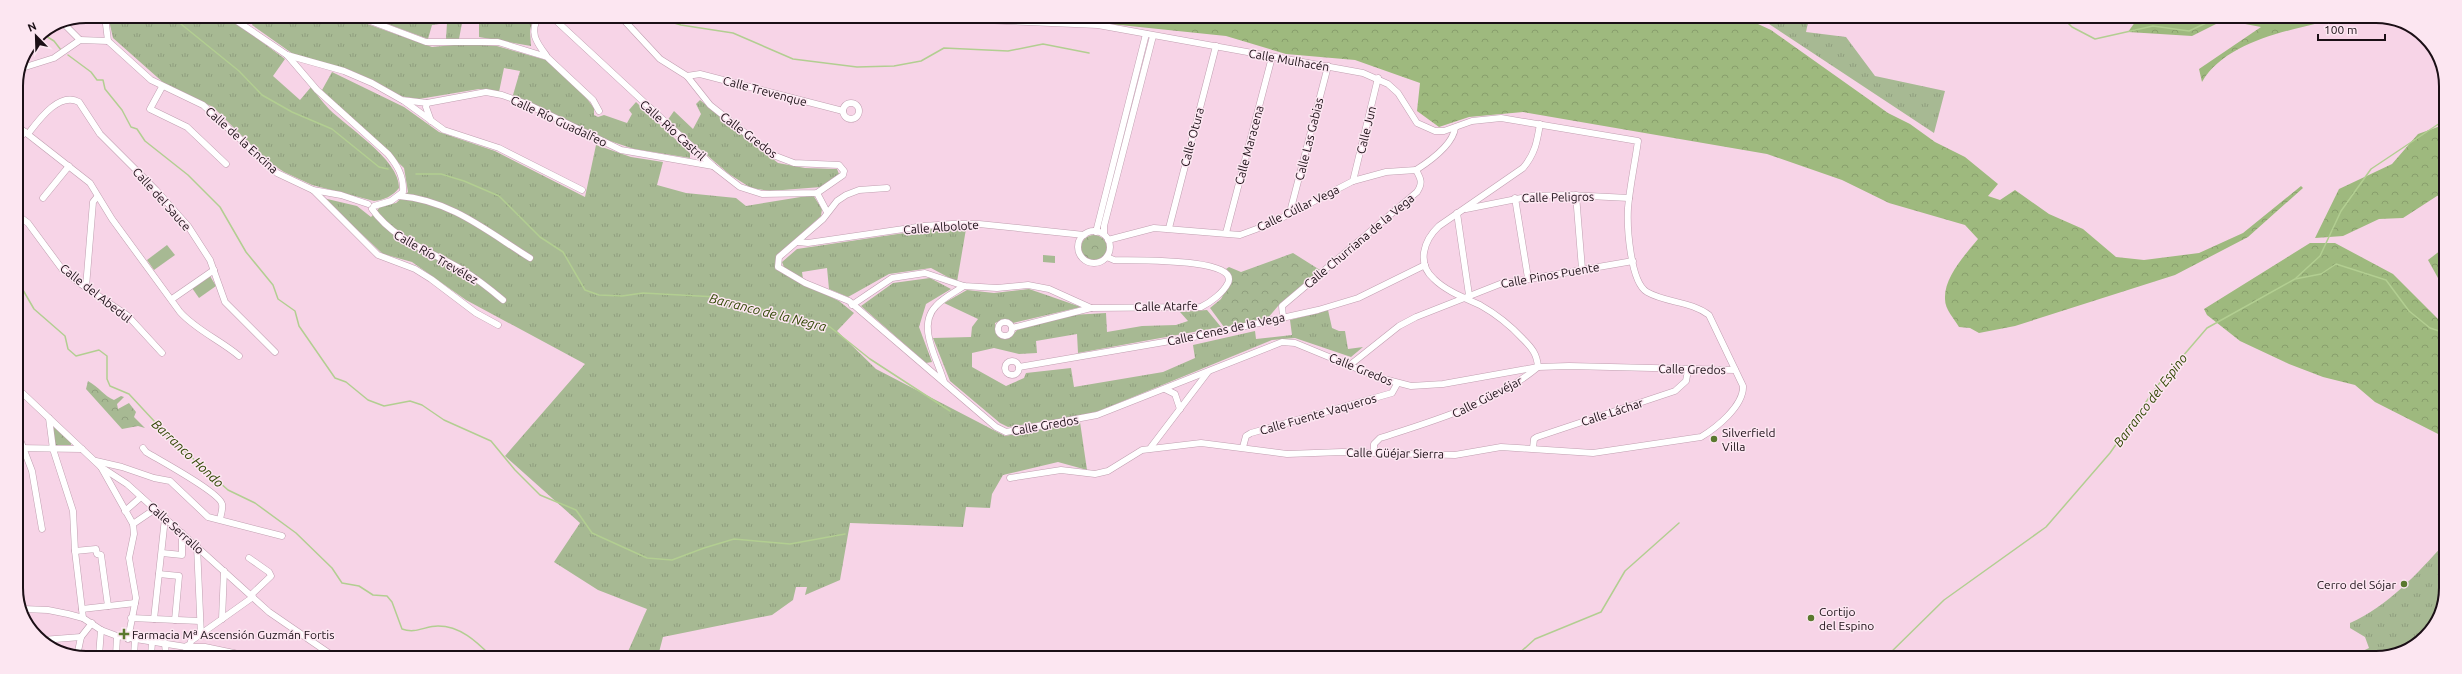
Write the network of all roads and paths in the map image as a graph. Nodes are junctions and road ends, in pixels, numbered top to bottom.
1 (106, 23) edge
2 (240, 23) edge
3 (376, 23) edge
4 (536, 23) edge
5 (559, 23) edge
6 (627, 23) edge
7 (1058, 23) edge
8 (66, 26) edge
9 (1146, 34) junction
10 (1153, 36) junction
11 (80, 40) junction
12 (108, 41) junction
13 (536, 43) junction
14 (1216, 46) junction
15 (529, 50) junction
16 (288, 55) junction
17 (547, 57) junction
18 (1272, 57) junction
19 (313, 63) junction
20 (1328, 66) junction
21 (26, 68) edge
22 (307, 76) junction
23 (687, 76) junction
24 (1378, 78) junction
25 (162, 87) junction
26 (1136, 88) junction
27 (402, 100) junction
28 (428, 103) junction
29 (842, 111) dead end
30 (599, 112) dead end
31 (431, 121) junction
32 (1540, 124) junction
33 (1455, 128) junction
34 (23, 131) edge
35 (26, 133) junction
36 (23, 136) edge
37 (700, 154) junction
38 (226, 164) dead end
39 (695, 164) junction
40 (69, 166) junction
41 (713, 166) junction
42 (1416, 170) junction
43 (1114, 173) junction
44 (1353, 181) junction
45 (887, 188) dead end
46 (313, 190) junction
47 (582, 190) dead end
48 (817, 193) junction
49 (401, 194) junction
50 (1576, 195) junction
51 (97, 196) junction
52 (43, 198) dead end
53 (1515, 198) junction
54 (1630, 198) junction
55 (372, 207) junction
56 (1464, 209) junction
57 (827, 212) junction
58 (1290, 212) junction
59 (1457, 214) junction
60 (23, 220) edge
61 (1169, 228) junction
62 (1096, 232) junction
63 (1226, 233) junction
64 (1084, 235) junction
65 (1106, 237) junction
66 (798, 242) junction
67 (1107, 257) junction
68 (530, 258) dead end
69 (1633, 261) junction
70 (1425, 265) junction
71 (1582, 269) junction
72 (214, 270) junction
73 (1528, 278) junction
74 (964, 286) junction
75 (86, 287) junction
76 (1466, 296) junction
77 (172, 299) junction
78 (503, 300) dead end
79 (852, 305) junction
80 (1091, 308) junction
81 (1283, 317) junction
82 (498, 325) dead end
83 (1012, 328) dead end
84 (275, 352) dead end
85 (162, 353) dead end
86 (1365, 354) junction
87 (239, 356) dead end
88 (939, 365) junction
89 (1350, 365) junction
90 (1019, 367) dead end
91 (1538, 368) junction
92 (1360, 369) junction
93 (928, 370) junction
94 (1688, 370) junction
95 (1735, 370) junction
96 (1209, 371) junction
97 (944, 382) junction
98 (1397, 384) junction
99 (1165, 389) junction
100 (23, 394) edge
101 (1180, 409) junction
102 (49, 418) junction
103 (1151, 447) junction
104 (1243, 447) junction
105 (24, 448) joint
106 (143, 448) dead end
107 (1533, 448) junction
108 (53, 449) junction
109 (82, 449) junction
110 (1374, 452) junction
111 (96, 461) junction
112 (101, 467) junction
113 (1010, 478) dead end
114 (141, 497) junction
115 (155, 509) junction
116 (125, 511) junction
117 (165, 518) junction
118 (220, 519) junction
119 (132, 524) junction
120 (42, 529) dead end
121 (182, 533) junction
122 (282, 536) dead end
123 (197, 546) junction
124 (75, 552) junction
125 (162, 553) junction
126 (249, 558) dead end
127 (224, 571) junction
128 (159, 574) junction
129 (252, 596) junction
130 (135, 603) junction
131 (108, 606) junction
132 (27, 609) edge
133 (82, 609) junction
134 (83, 618) junction
135 (131, 618) junction
136 (154, 619) junction
137 (174, 620) junction
138 (222, 620) junction
139 (200, 621) junction
140 (92, 623) junction
141 (101, 630) junction
142 (117, 636) junction
143 (201, 636) junction
144 (81, 637) junction
145 (50, 639) edge
146 (128, 639) junction
147 (135, 640) junction
148 (152, 642) junction
149 (165, 643) junction
150 (190, 649) edge
151 (78, 650) edge
152 (99, 651) edge
153 (116, 651) edge
154 (134, 651) edge
155 (151, 651) edge
156 (166, 651) edge
157 (224, 651) edge
158 (326, 651) edge

1 - 12 street
2 - 16 street
3 - 15 street
4 - 13 street
5 - 37 street, Calle Río Castril
6 - 23 street, Calle Gredos
7 - 9 street, Calle Mulhacén
8 - 11 street
9 - 10 street, Calle Mulhacén
9 - 26 street
10 - 14 street, Calle Mulhacén
10 - 26 street
11 - 12 street
11 - 21 street
12 - 25 street, Calle de la Encina
13 - 15 street
13 - 17 street
14 - 18 street, Calle Mulhacén
14 - 61 street, Calle Otura
15 - 17 street
16 - 19 street, Calle Río Guadalfeo
16 - 22 street
17 - 30 street
18 - 20 street, Calle Mulhacén
18 - 63 street, Calle Maracena
19 - 22 street
19 - 27 street, Calle Río Guadalfeo
20 - 24 street, Calle Mulhacén
20 - 58 street, Calle Las Gabias
22 - 49 street
23 - 29 street, Calle Trevenque
23 - 48 street, Calle Gredos
24 - 33 street, Calle Mulhacén
24 - 44 street, Calle Jun
25 - 38 street
25 - 46 street, Calle de la Encina
26 - 43 street
27 - 28 street, Calle Río Guadalfeo
27 - 31 street
28 - 31 street
28 - 39 street, Calle Río Guadalfeo
31 - 47 street
32 - 33 street, Calle Mulhacén
32 - 54 street, Calle Mulhacén
32 - 56 street, Calle Peligros
33 - 42 street
34 - 35 street
35 - 36 street, Calle del Sauce
35 - 40 street
35 - 72 street, Calle del Sauce
37 - 39 street
37 - 41 street, Calle Río Castril
39 - 41 street, Calle Río Guadalfeo
40 - 51 street
40 - 52 street
41 - 48 street, Calle Río Castril
42 - 44 street, Calle Cúllar Vega
42 - 81 street, Calle Churriana de la Vega
43 - 62 street
43 - 65 street
44 - 58 street, Calle Cúllar Vega
45 - 57 street, Calle Gredos
46 - 55 street, Calle de la Encina
46 - 82 street
48 - 57 street
49 - 55 street
49 - 68 street
50 - 53 street, Calle Peligros
50 - 54 street, Calle Peligros
50 - 71 street
51 - 75 street
51 - 77 street
53 - 56 street, Calle Peligros
53 - 73 street
54 - 69 street
55 - 78 street, Calle Río Trevélez
56 - 59 street, Calle Peligros
57 - 66 street, Calle Gredos
58 - 63 street, Calle Cúllar Vega
59 - 70 street, Calle Peligros
59 - 76 street
60 - 75 street, Calle del Abedul
61 - 63 street, Calle Cúllar Vega
61 - 65 street, Calle Cúllar Vega
62 - 64 street
62 - 65 street
64 - 66 street, Calle Albolote
64 - 67 street
65 - 67 street
66 - 79 street, Calle Gredos
67 - 80 street, Calle Atarfe
69 - 71 street, Calle Pinos Puente
69 - 95 street, Calle Güéjar Sierra
70 - 76 street
70 - 81 street, Calle Cenes de la Vega
71 - 73 street, Calle Pinos Puente
72 - 77 street
72 - 84 street, Calle del Sauce
73 - 76 street, Calle Pinos Puente
74 - 79 street
74 - 80 street
74 - 88 street
75 - 85 street, Calle del Abedul
76 - 86 street, Calle Pinos Puente
76 - 91 street
77 - 87 street
79 - 93 street, Calle Gredos
80 - 83 street, Calle Atarfe
81 - 90 street, Calle Cenes de la Vega
86 - 89 street, Calle Pinos Puente
86 - 92 street
88 - 93 street
88 - 97 street
89 - 92 street, Calle Gredos
89 - 96 street, Calle Gredos
91 - 94 street, Calle Gredos
91 - 98 street, Calle Gredos
91 - 110 street, Calle Güevéjar
92 - 98 street, Calle Gredos
93 - 97 street, Calle Gredos
94 - 95 street, Calle Gredos
94 - 107 street, Calle Láchar
95 - 107 street, Calle Güéjar Sierra
96 - 99 street, Calle Gredos
96 - 101 street
97 - 99 street, Calle Gredos
98 - 104 street, Calle Fuente Vaqueros
99 - 101 street
100 - 102 street, Calle Serrallo
101 - 103 street
102 - 108 street
102 - 109 street, Calle Serrallo
103 - 104 street, Calle Güéjar Sierra
103 - 113 street, Calle Güéjar Sierra
104 - 110 street, Calle Güéjar Sierra
105 - 108 street
105 - 120 street
106 - 118 street
107 - 110 street, Calle Güéjar Sierra
108 - 109 street
108 - 124 street
109 - 111 street, Calle Serrallo
111 - 112 street, Calle Serrallo
111 - 118 street
112 - 114 street, Calle Serrallo
112 - 116 street
114 - 115 street, Calle Serrallo
114 - 116 street
115 - 117 street, Calle Serrallo
115 - 119 street
116 - 119 street
117 - 121 street, Calle Serrallo
117 - 125 street
118 - 122 street
119 - 130 street
121 - 123 street, Calle Serrallo
121 - 125 street
123 - 127 street, Calle Serrallo
123 - 139 street
124 - 131 street
124 - 133 street
125 - 128 street
126 - 129 street
127 - 129 street, Calle Serrallo
127 - 138 street
128 - 136 street
128 - 137 street
129 - 138 street
129 - 158 street, Calle Serrallo
130 - 131 street
130 - 135 street
131 - 133 street
132 - 134 street
133 - 134 street
134 - 140 street
135 - 136 street
135 - 146 street
136 - 137 street
137 - 139 street
138 - 143 street
139 - 143 street
140 - 141 street
140 - 144 street
141 - 142 street
141 - 152 street
142 - 146 street
142 - 153 street
143 - 150 street
144 - 145 street
144 - 151 street
146 - 147 street
147 - 148 street
147 - 154 street
148 - 149 street
148 - 155 street
149 - 150 street
149 - 156 street
150 - 157 street

